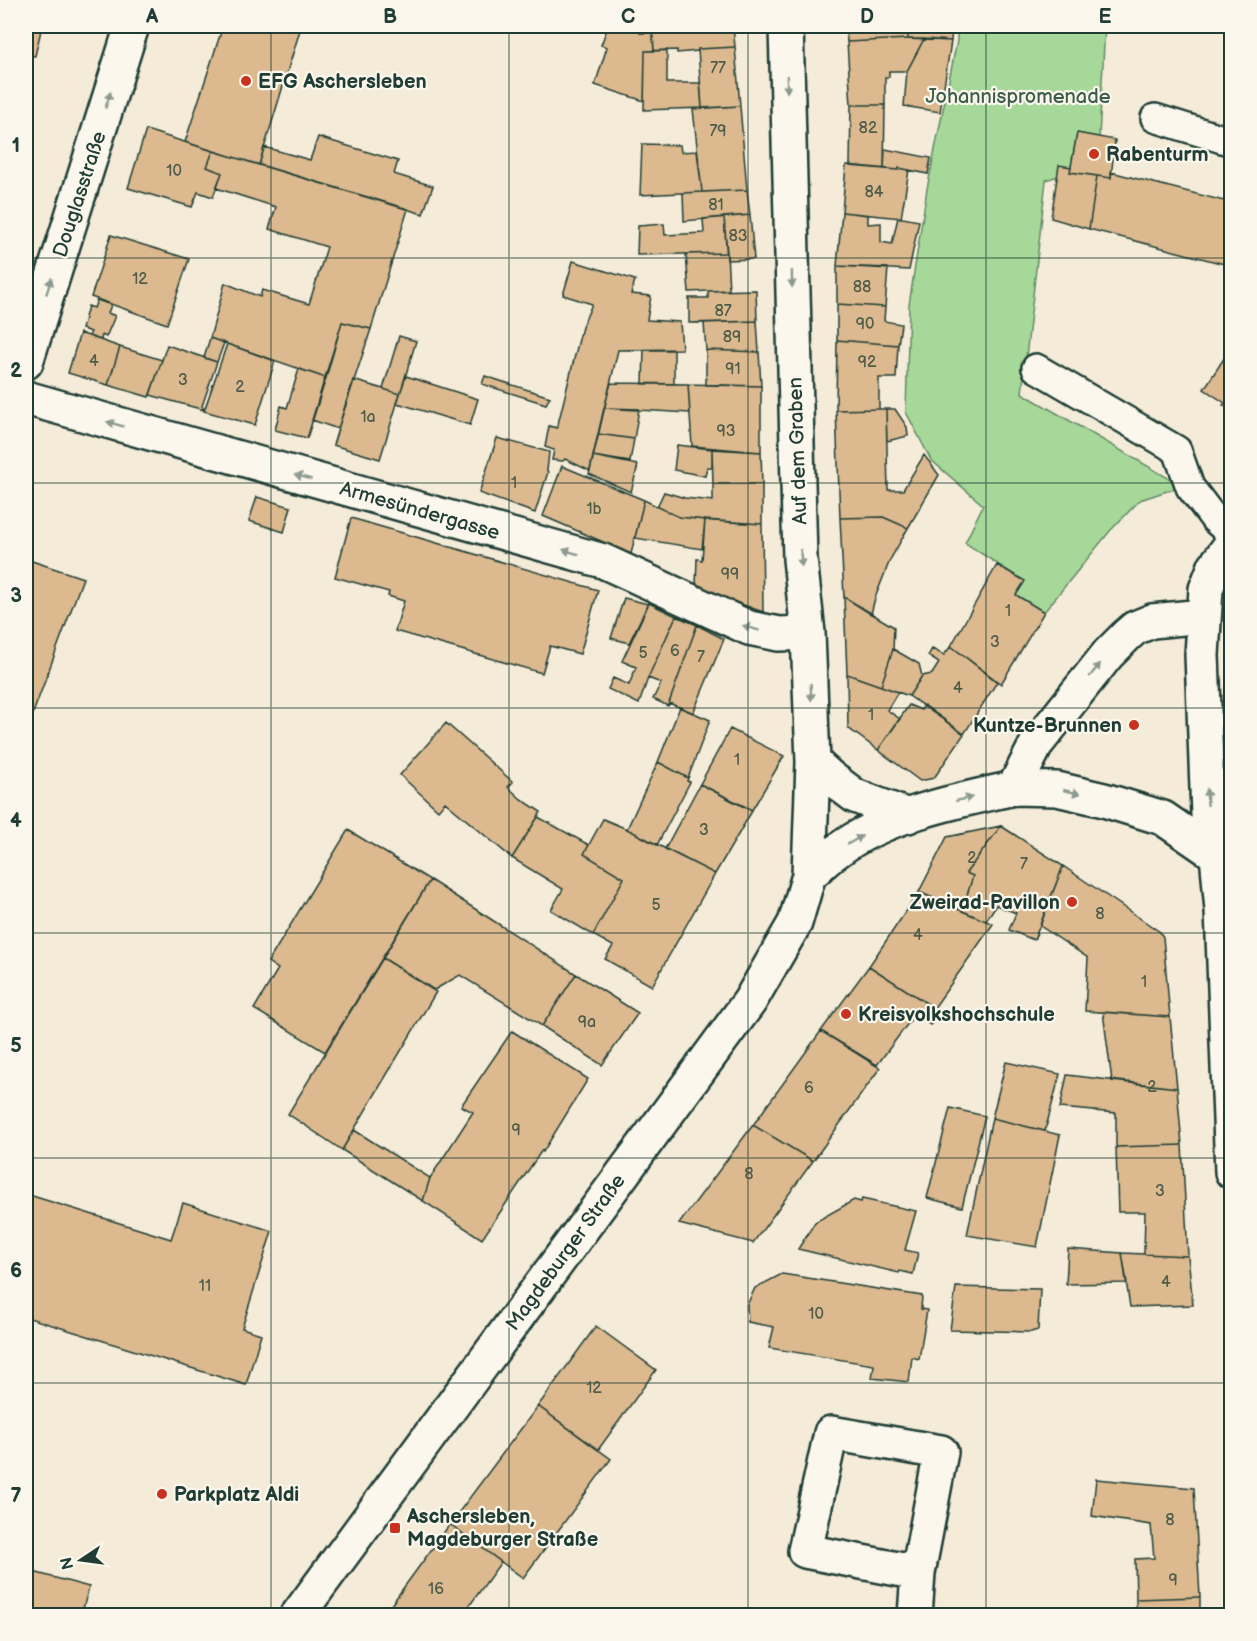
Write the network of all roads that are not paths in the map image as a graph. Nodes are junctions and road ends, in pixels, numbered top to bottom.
1 (132, 26) edge
2 (786, 26) edge
3 (1155, 118) dead end
4 (1232, 142) edge
5 (26, 362) edge
6 (1036, 368) dead end
7 (26, 398) edge
8 (1232, 534) edge
9 (1232, 543) edge
10 (1203, 616) junction
11 (808, 633) junction
12 (813, 762) junction
13 (1014, 788) junction
14 (908, 816) junction
15 (1224, 858) edge
16 (809, 875) junction
17 (1232, 1172) edge
18 (918, 1573) junction
19 (297, 1616) edge
20 (915, 1616) edge

5 -> 1 street, Douglasstraße
2 -> 11 street, Auf dem Graben
3 - 4 lane
6 - 8 lane
11 -> 7 street, Armesündergasse
9 - 10 street
13 -> 10 street
15 -> 10 street
11 -> 12 street, Auf dem Graben
12 - 14 street
12 - 16 street, Auf dem Graben
14 -> 13 street
13 -> 15 street
16 -> 14 street
15 - 17 street
16 - 19 street, Magdeburger Straße
18 - 18 street
18 - 20 street

